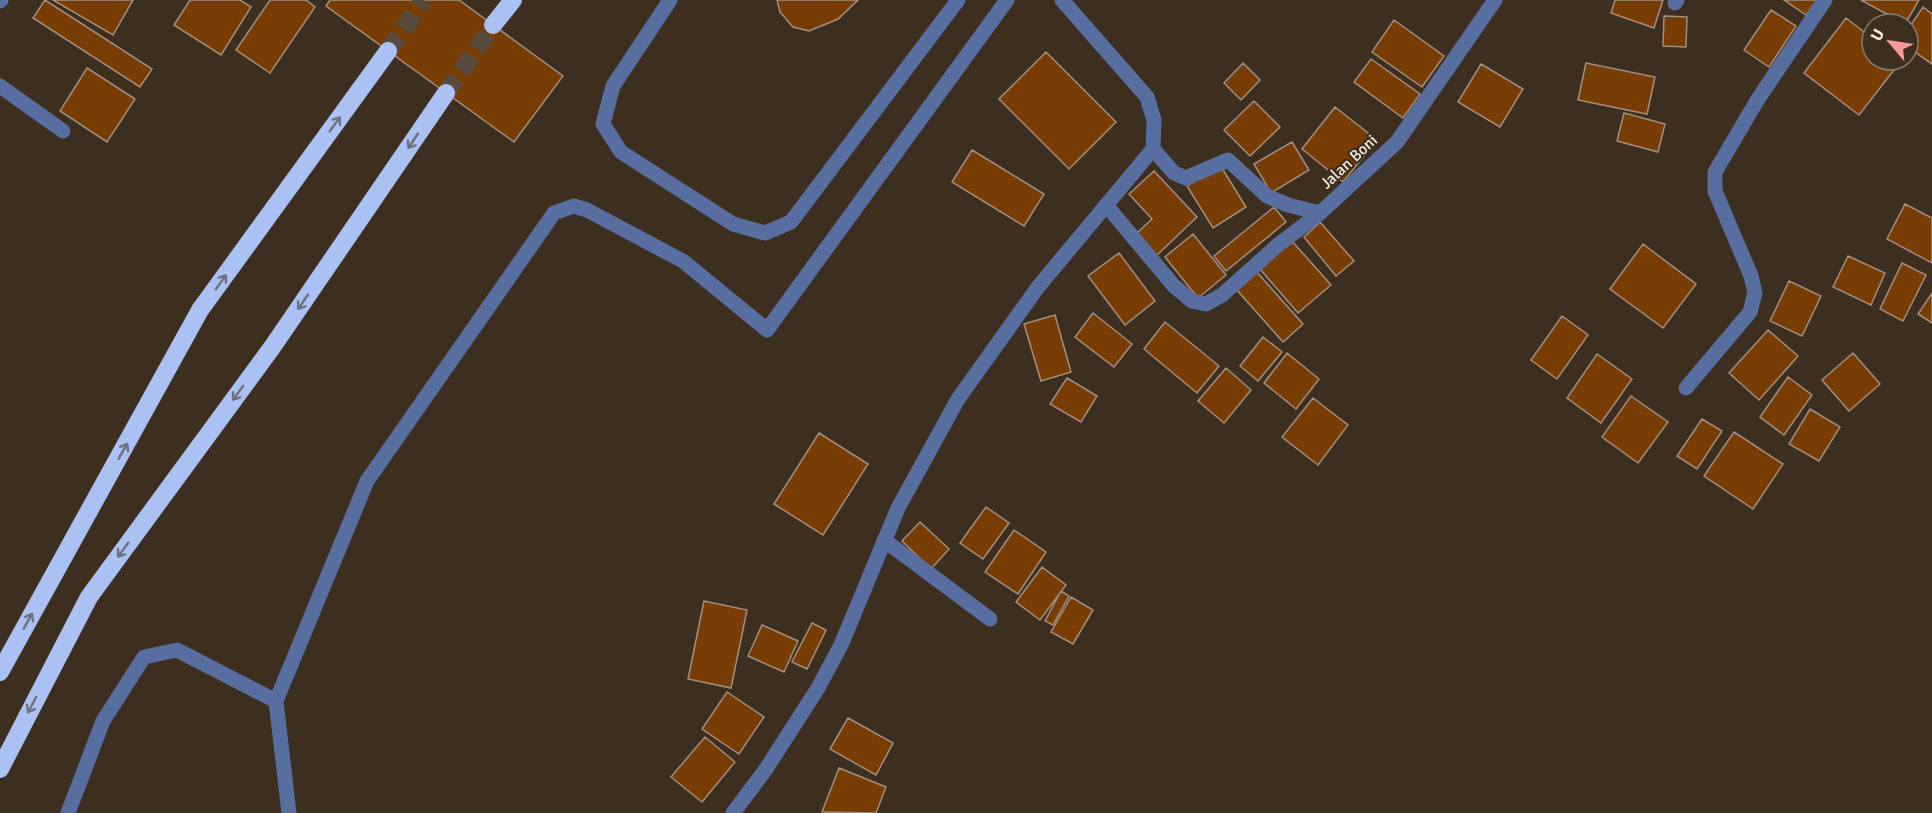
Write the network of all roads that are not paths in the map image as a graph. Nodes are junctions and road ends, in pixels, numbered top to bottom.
1 (513, 0) edge
2 (670, 0) edge
3 (958, 0) edge
4 (1007, 0) edge
5 (1062, 0) edge
6 (1495, 0) edge
7 (1825, 0) edge
8 (494, 25) tunnel mouth
9 (388, 51) tunnel mouth
10 (0, 87) edge
11 (446, 93) tunnel mouth
12 (63, 131) dead end
13 (1153, 149) junction
14 (1106, 205) junction
15 (1320, 213) junction
16 (1686, 388) dead end
17 (884, 540) junction
18 (990, 619) dead end
19 (0, 672) edge
20 (276, 701) junction
21 (0, 769) edge
22 (68, 813) edge
23 (289, 813) edge
24 (733, 813) edge

1 - 8 highway
2 - 3 street
4 - 20 street
5 - 13 street
6 - 15 street, Jalan Boni
7 - 16 street
19 -> 9 highway
10 - 12 street
11 -> 21 highway
13 - 14 street
13 - 15 street, Jalan Boni
14 - 15 street
14 - 17 street
17 - 18 street
17 - 24 street
20 - 22 street
20 - 23 street

